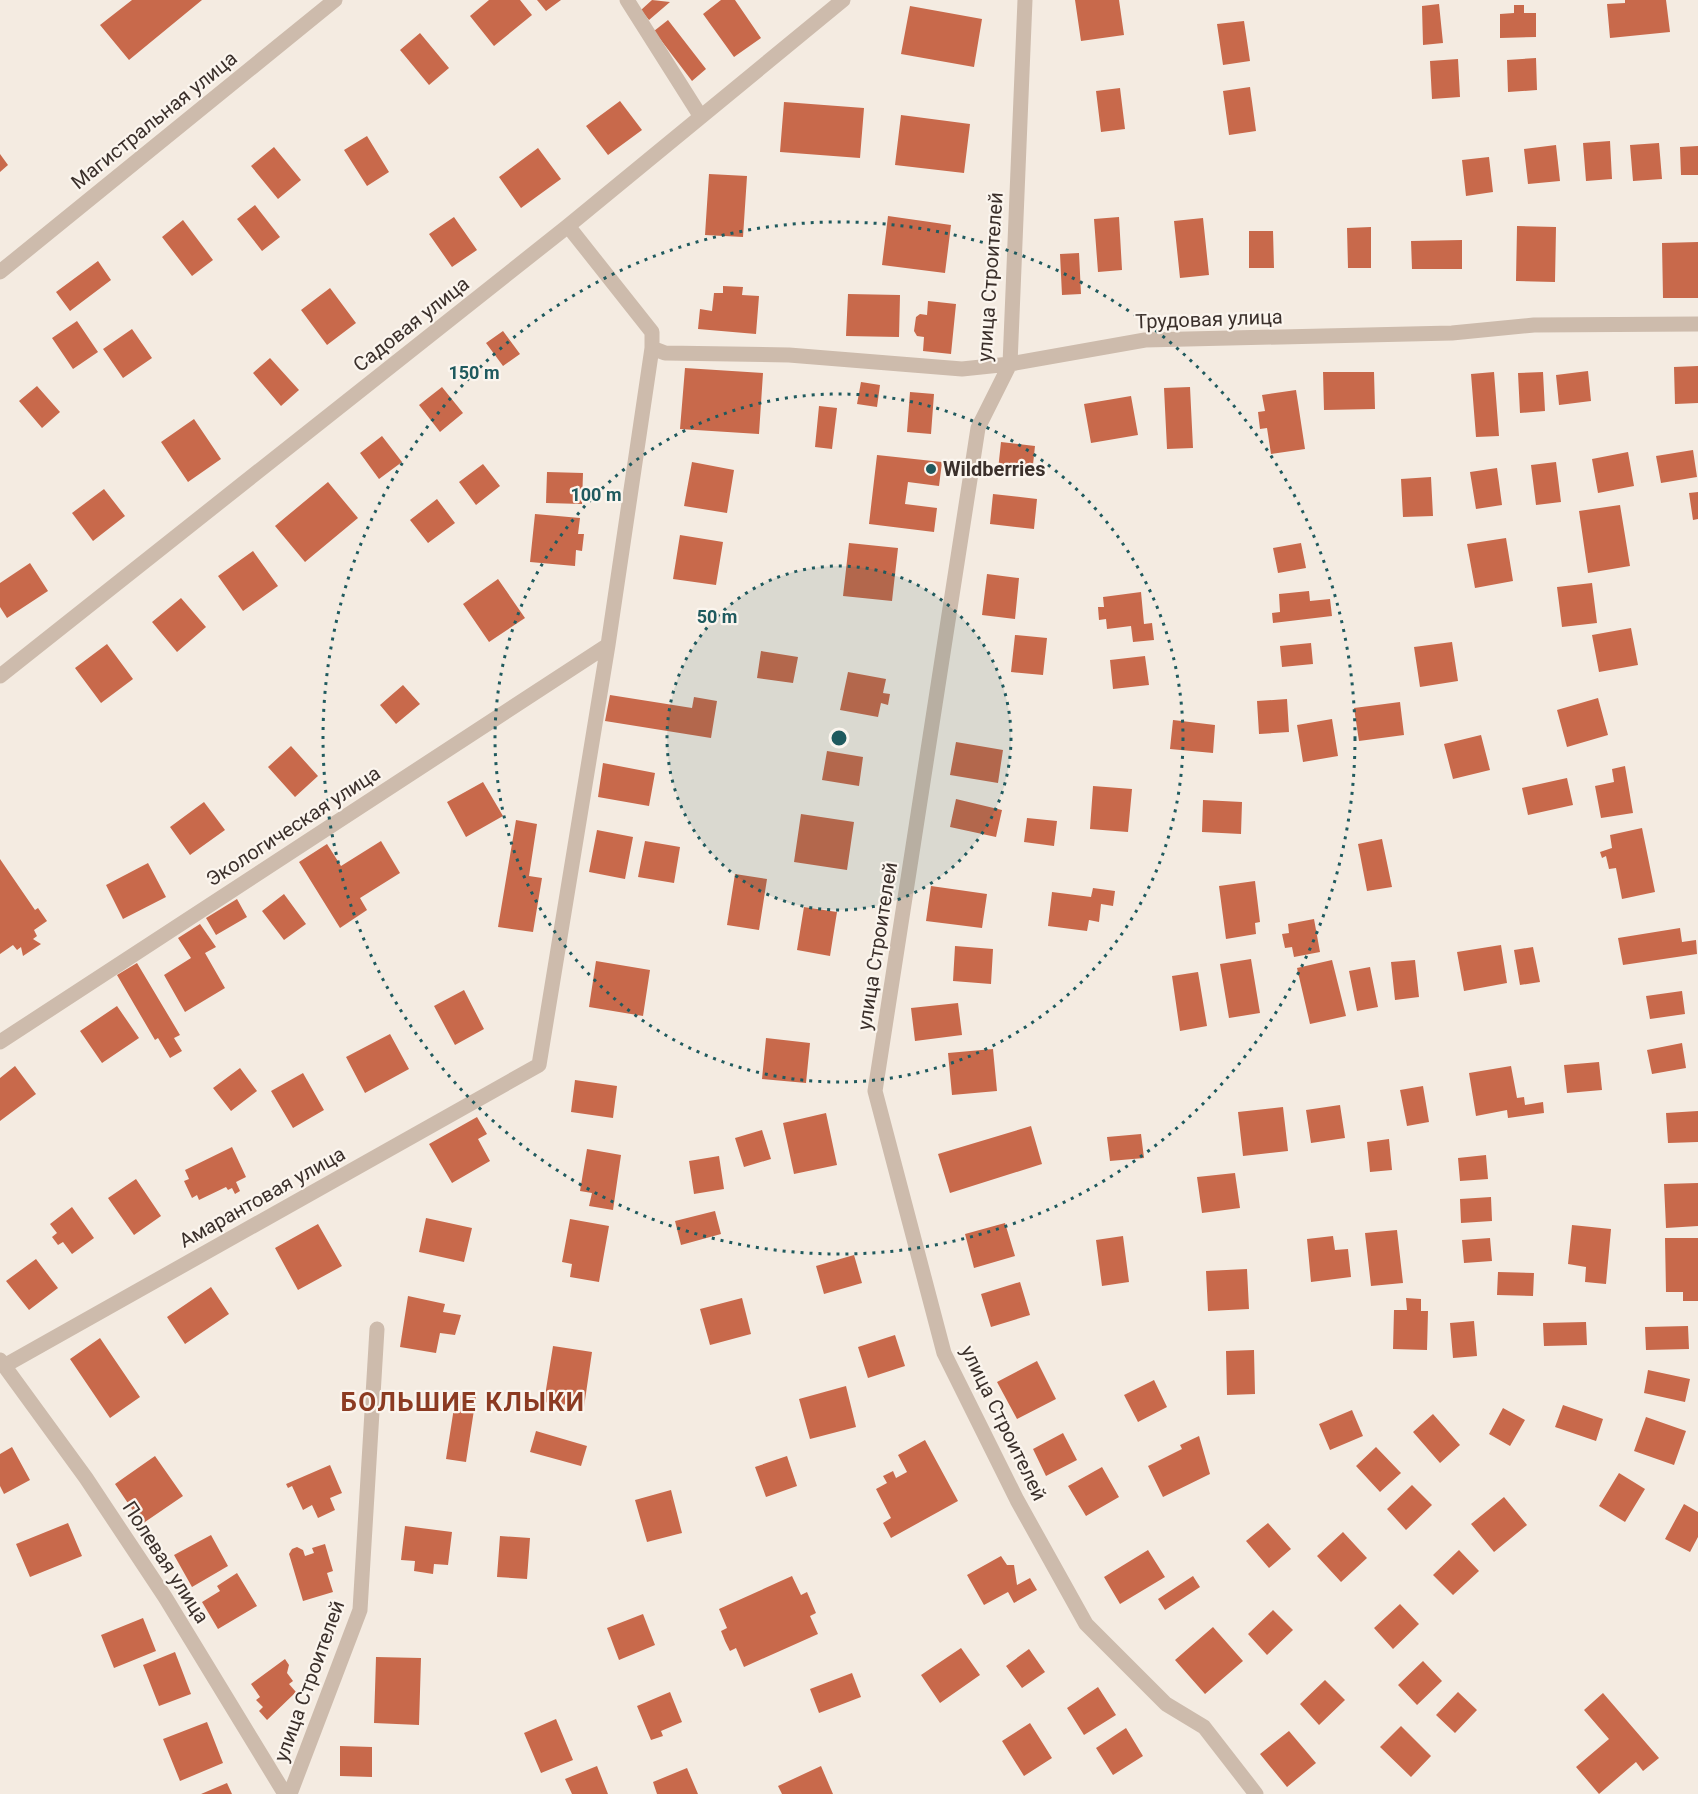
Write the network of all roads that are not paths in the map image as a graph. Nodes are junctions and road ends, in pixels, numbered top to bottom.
1 (335, 0) edge
2 (627, 0) edge
3 (843, 0) edge
4 (1025, 0) edge
5 (701, 117) junction
6 (568, 226) junction
7 (0, 272) edge
8 (1698, 324) edge
9 (652, 348) junction
10 (1010, 364) junction
11 (608, 645) junction
12 (0, 676) edge
13 (0, 1042) edge
14 (376, 1329) dead end
15 (2, 1363) edge
16 (288, 1794) edge
17 (1257, 1794) edge

1 - 7 street, Магистральная улица
2 - 5 street
3 - 5 street, Садовая улица
4 - 10 street, улица Строителей
5 - 6 street, Садовая улица
6 - 9 street
6 - 12 street, Садовая улица
8 - 10 street, Трудовая улица
9 - 10 street, Трудовая улица
9 - 11 street
10 - 17 street, улица Строителей
11 - 13 street, Экологическая улица
11 - 15 street, Амарантовая улица
14 - 16 street, улица Строителей
15 - 16 street, Полевая улица

